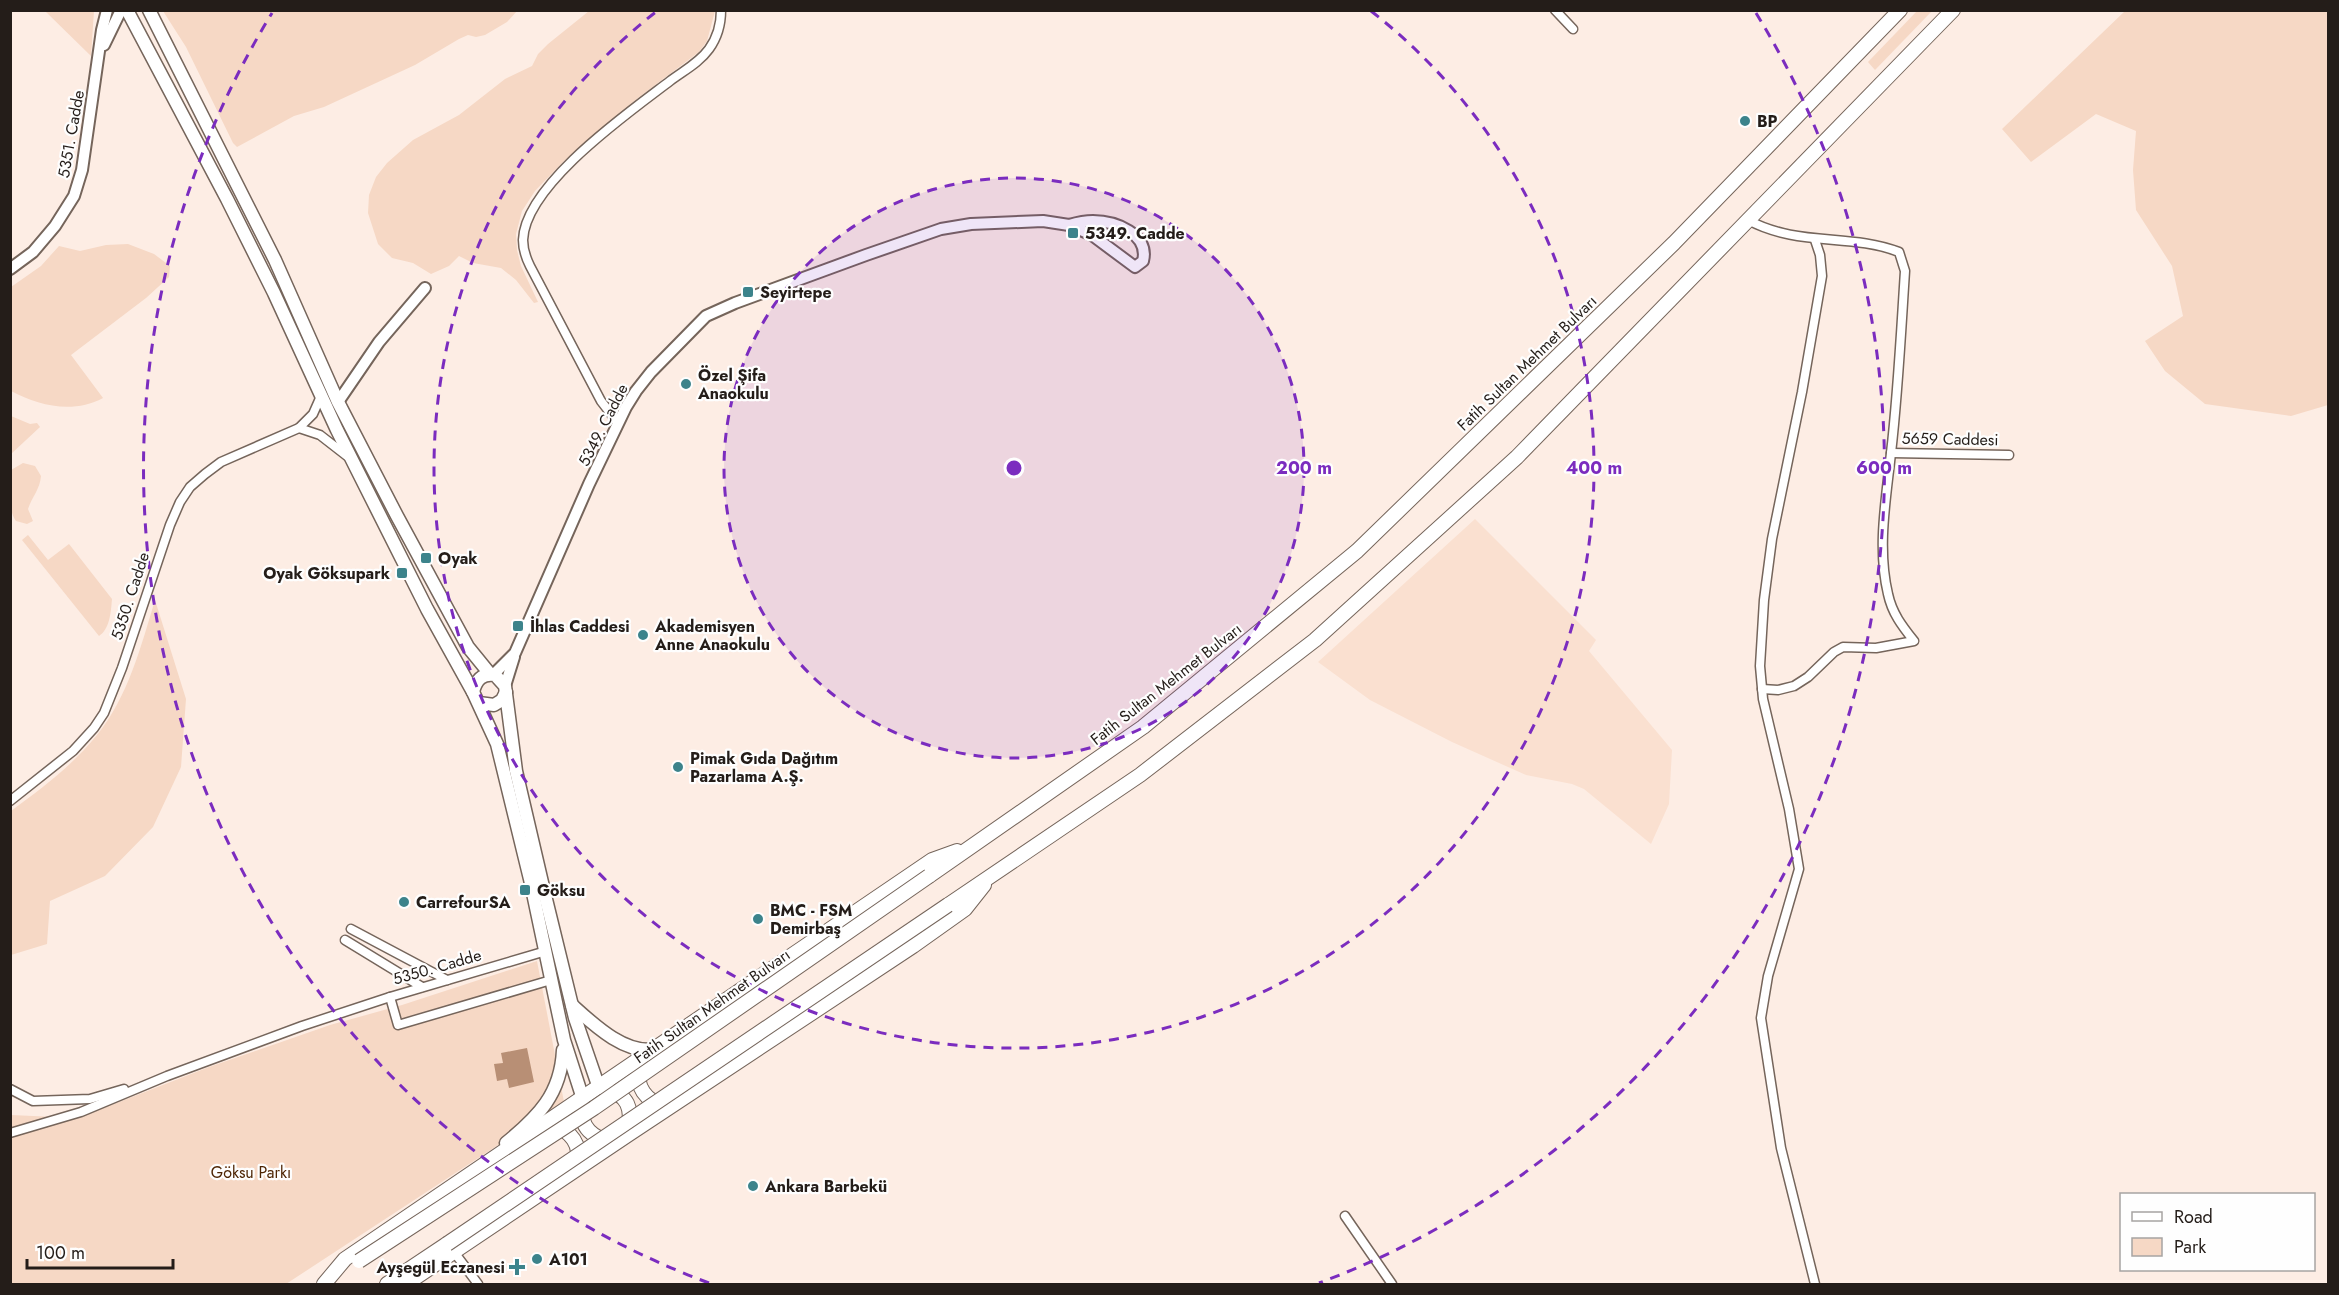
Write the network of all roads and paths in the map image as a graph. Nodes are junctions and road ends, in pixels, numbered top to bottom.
1 (107, 10) edge
2 (721, 10) edge
3 (1555, 10) edge
4 (1900, 10) edge
5 (1953, 10) edge
6 (152, 12) edge
7 (126, 17) edge
8 (1573, 29) dead end
9 (101, 51) junction
10 (1748, 220) junction
11 (1069, 225) junction
12 (1815, 240) junction
13 (10, 269) edge
14 (425, 288) dead end
15 (320, 392) junction
16 (338, 402) junction
17 (618, 423) junction
18 (299, 428) junction
19 (1891, 453) junction
20 (2009, 455) dead end
21 (352, 461) junction
22 (515, 654) junction
23 (492, 674) junction
24 (506, 688) junction
25 (1762, 689) junction
26 (476, 698) junction
27 (10, 801) edge
28 (974, 845) junction
29 (993, 874) junction
30 (351, 929) dead end
31 (345, 940) dead end
32 (546, 951) junction
33 (447, 980) junction
34 (552, 980) junction
35 (422, 987) junction
36 (390, 997) junction
37 (572, 1005) junction
38 (564, 1040) junction
39 (650, 1053) junction
40 (167, 1076) junction
41 (598, 1088) junction
42 (10, 1089) edge
43 (583, 1099) junction
44 (673, 1106) junction
45 (544, 1125) junction
46 (10, 1133) edge
47 (628, 1134) junction
48 (613, 1145) junction
49 (573, 1172) junction
50 (454, 1187) junction
51 (1345, 1216) dead end
52 (454, 1252) junction
53 (324, 1284) edge
54 (387, 1284) edge
55 (406, 1284) edge
56 (478, 1284) edge
57 (1392, 1284) edge
58 (1815, 1284) edge

1 - 9 street, 5351. Cadde
2 - 17 street
3 - 8 street
4 - 28 highway, Fatih Sultan Mehmet Bulvarı
5 - 10 highway
6 - 16 main road
7 - 9 street, 5351. Cadde
7 - 15 main road
9 - 13 street, 5351. Cadde
10 - 12 street
10 - 29 highway
11 - 11 street, 5349. Cadde
11 - 17 street, 5349. Cadde
12 - 19 street
12 - 25 street
14 - 16 street
15 - 18 street, 5350. Cadde
15 - 21 main road
16 - 23 main road
17 - 22 street, 5349. Cadde
18 - 21 street
18 - 27 street, 5350. Cadde
19 - 20 street, 5659 Caddesi
19 - 25 street
21 - 26 main road
22 - 23 street, 5349. Cadde
22 - 24 street
23 - 24 main road
23 - 26 main road
24 - 26 main road
24 - 37 main road
25 - 58 street
26 - 32 main road
28 - 39 highway
28 - 53 highway, Fatih Sultan Mehmet Bulvarı, bridge
29 - 44 highway
29 - 54 highway, bridge
30 - 33 street
31 - 35 street
32 - 33 street, 5350. Cadde
32 - 34 main road
33 - 35 street, 5350. Cadde
34 - 36 street
34 - 38 main road
35 - 36 street, 5350. Cadde
36 - 40 street, 5350. Cadde
37 - 39 main road
37 - 41 main road
38 - 43 main road
38 - 50 main road
39 - 41 highway
39 - 44 highway
40 - 42 street, 5350. Cadde
40 - 46 street, 5350. Cadde
41 - 43 highway
41 - 47 highway
43 - 45 highway
43 - 48 highway
44 - 47 highway
45 - 49 highway
45 - 50 highway
47 - 48 highway
48 - 49 highway
49 - 52 highway
50 - 53 highway
51 - 57 street
52 - 55 highway
52 - 56 street

